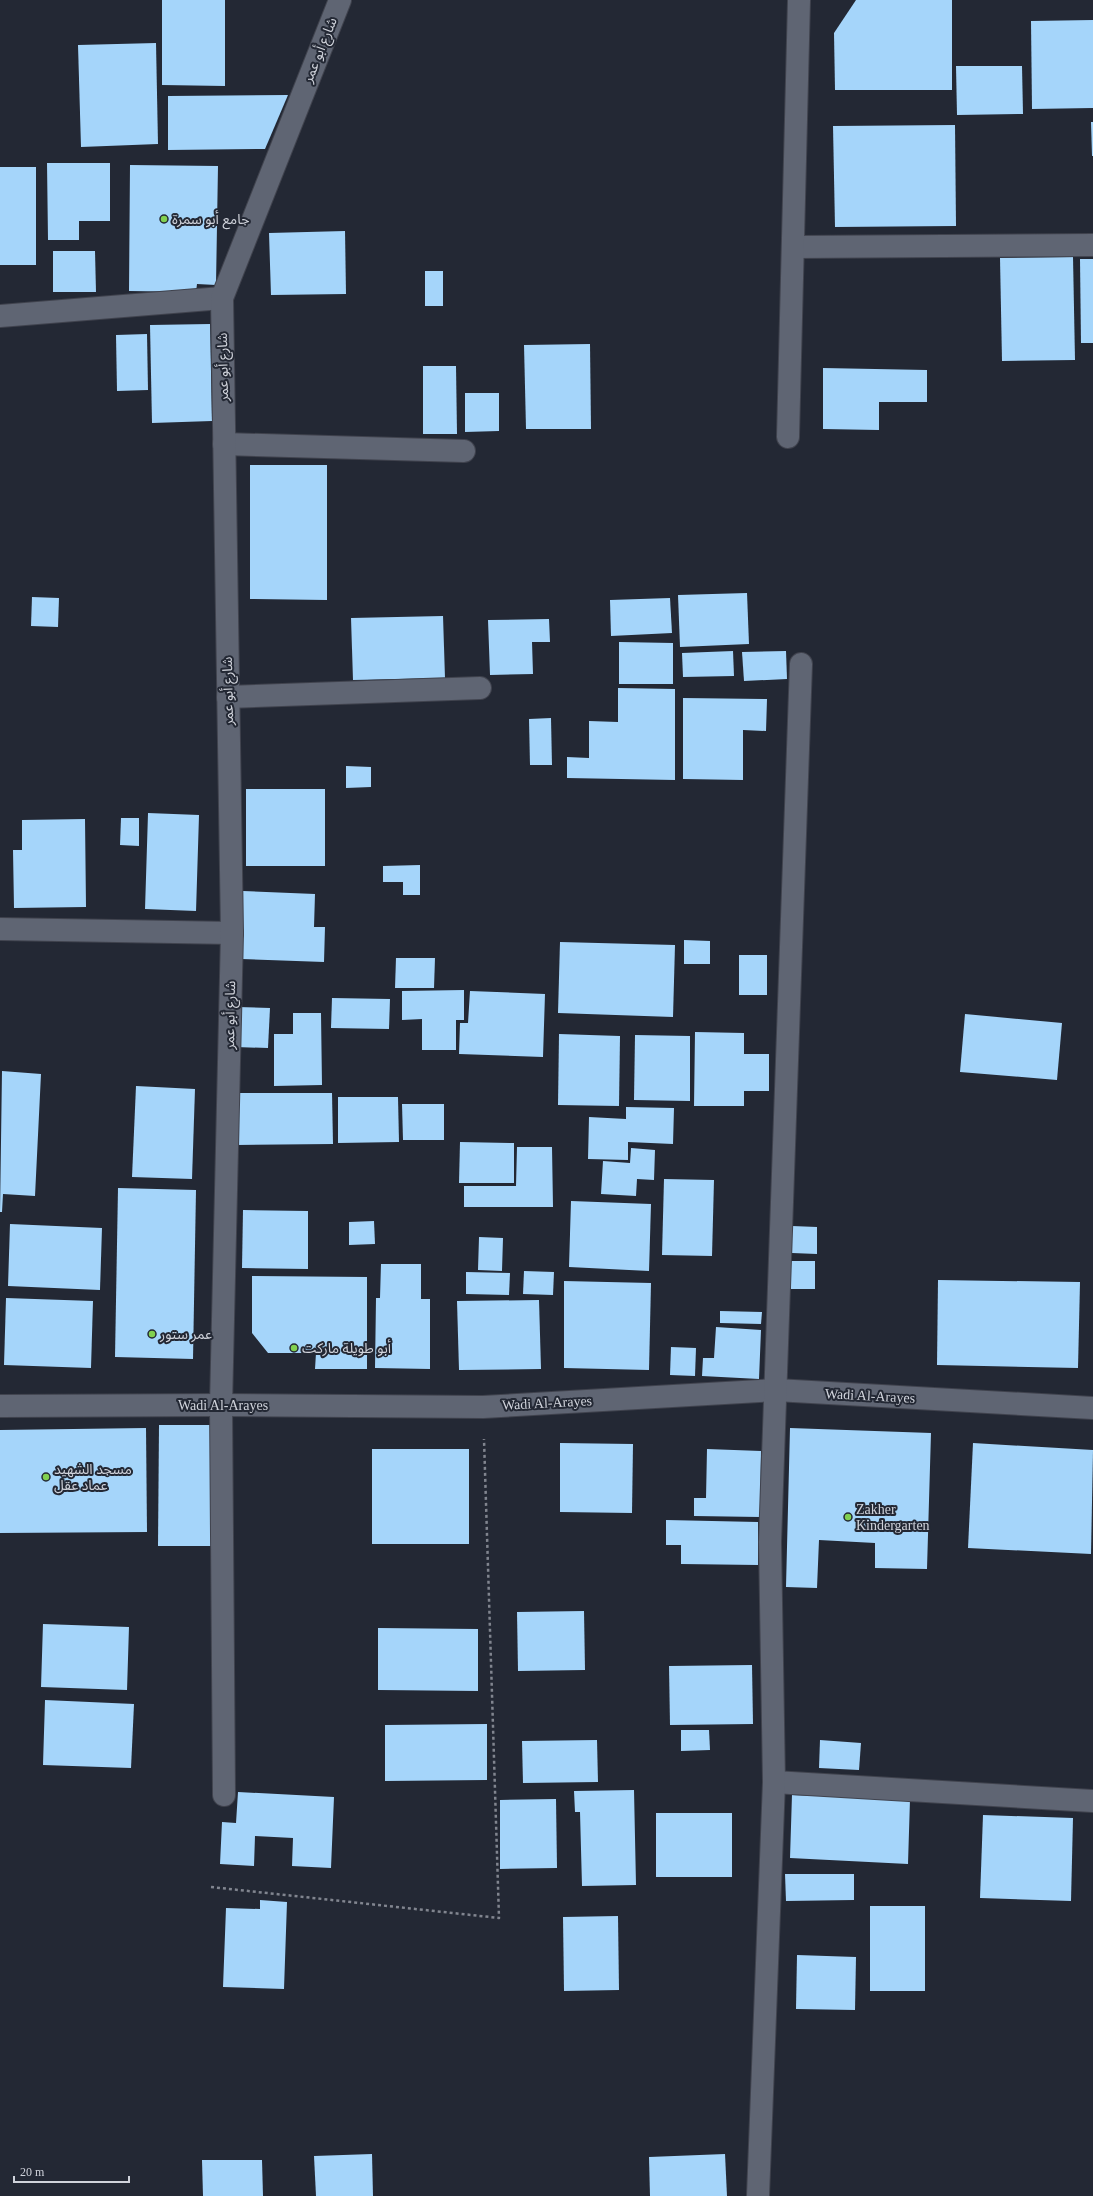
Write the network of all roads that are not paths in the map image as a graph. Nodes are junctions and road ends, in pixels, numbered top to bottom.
1 (340, 0) edge
2 (799, 0) edge
3 (1093, 245) edge
4 (793, 247) junction
5 (222, 298) junction
6 (0, 316) edge
7 (788, 437) dead end
8 (224, 444) junction
9 (464, 452) dead end
10 (801, 664) dead end
11 (480, 688) dead end
12 (228, 698) junction
13 (0, 929) edge
14 (232, 933) junction
15 (776, 1390) junction
16 (221, 1405) junction
17 (0, 1406) edge
18 (1093, 1408) edge
19 (774, 1782) junction
20 (224, 1795) dead end
21 (1093, 1800) edge
22 (758, 2196) edge

1 - 5 street, شارع أبو عمر
2 - 4 street
3 - 4 street
4 - 7 street
5 - 6 street
5 - 8 street, شارع أبو عمر
8 - 9 street
8 - 12 street, شارع أبو عمر
10 - 15 street
11 - 12 street
12 - 14 street, شارع أبو عمر
13 - 14 street
14 - 16 street, شارع أبو عمر
15 - 16 street, Wadi Al-Arayes
15 - 18 street, Wadi Al-Arayes
15 - 19 street
16 - 17 street, Wadi Al-Arayes
16 - 20 street, شارع أبو عمر
19 - 21 street
19 - 22 street

